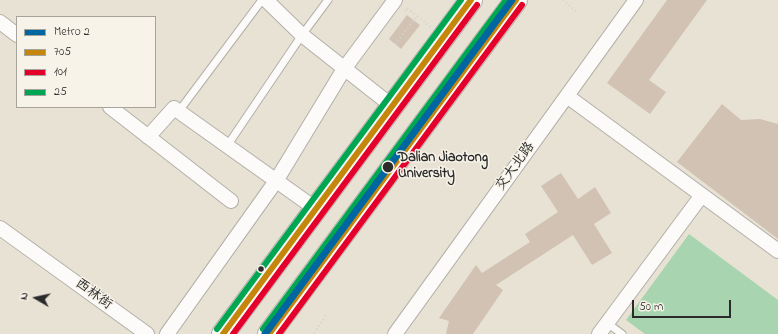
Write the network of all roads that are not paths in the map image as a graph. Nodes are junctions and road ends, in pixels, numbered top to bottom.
1 (262, 0) edge
2 (266, 0) edge
3 (328, 0) edge
4 (395, 0) edge
5 (471, 0) edge
6 (516, 0) edge
7 (636, 0) edge
8 (0, 22) edge
9 (16, 34) edge
10 (302, 35) junction
11 (344, 69) junction
12 (567, 96) junction
13 (392, 106) junction
14 (111, 108) edge
15 (179, 111) junction
16 (148, 137) junction
17 (227, 146) junction
18 (276, 181) junction
19 (702, 195) junction
20 (231, 201) dead end
21 (316, 210) junction
22 (0, 228) edge
23 (778, 251) edge
24 (603, 328) edge
25 (147, 334) edge
26 (167, 334) edge
27 (223, 334) edge
28 (269, 334) edge
29 (395, 334) edge
30 (622, 334) edge

1 - 15 lane
2 - 10 street
3 - 10 lane
4 - 11 street
5 - 13 main road
6 - 28 main road
7 - 12 street, 交大北路
8 - 9 street
10 - 11 street
10 - 17 lane
11 - 13 street
11 - 18 street
12 - 19 street
12 - 29 street, 交大北路
13 - 21 main road
14 - 16 street
15 - 16 street
15 - 17 street
16 - 20 street
17 - 18 street
18 - 21 street
18 - 26 street
19 - 23 street
19 - 24 street
21 - 27 main road
22 - 25 street, 西林街
24 - 30 lane

